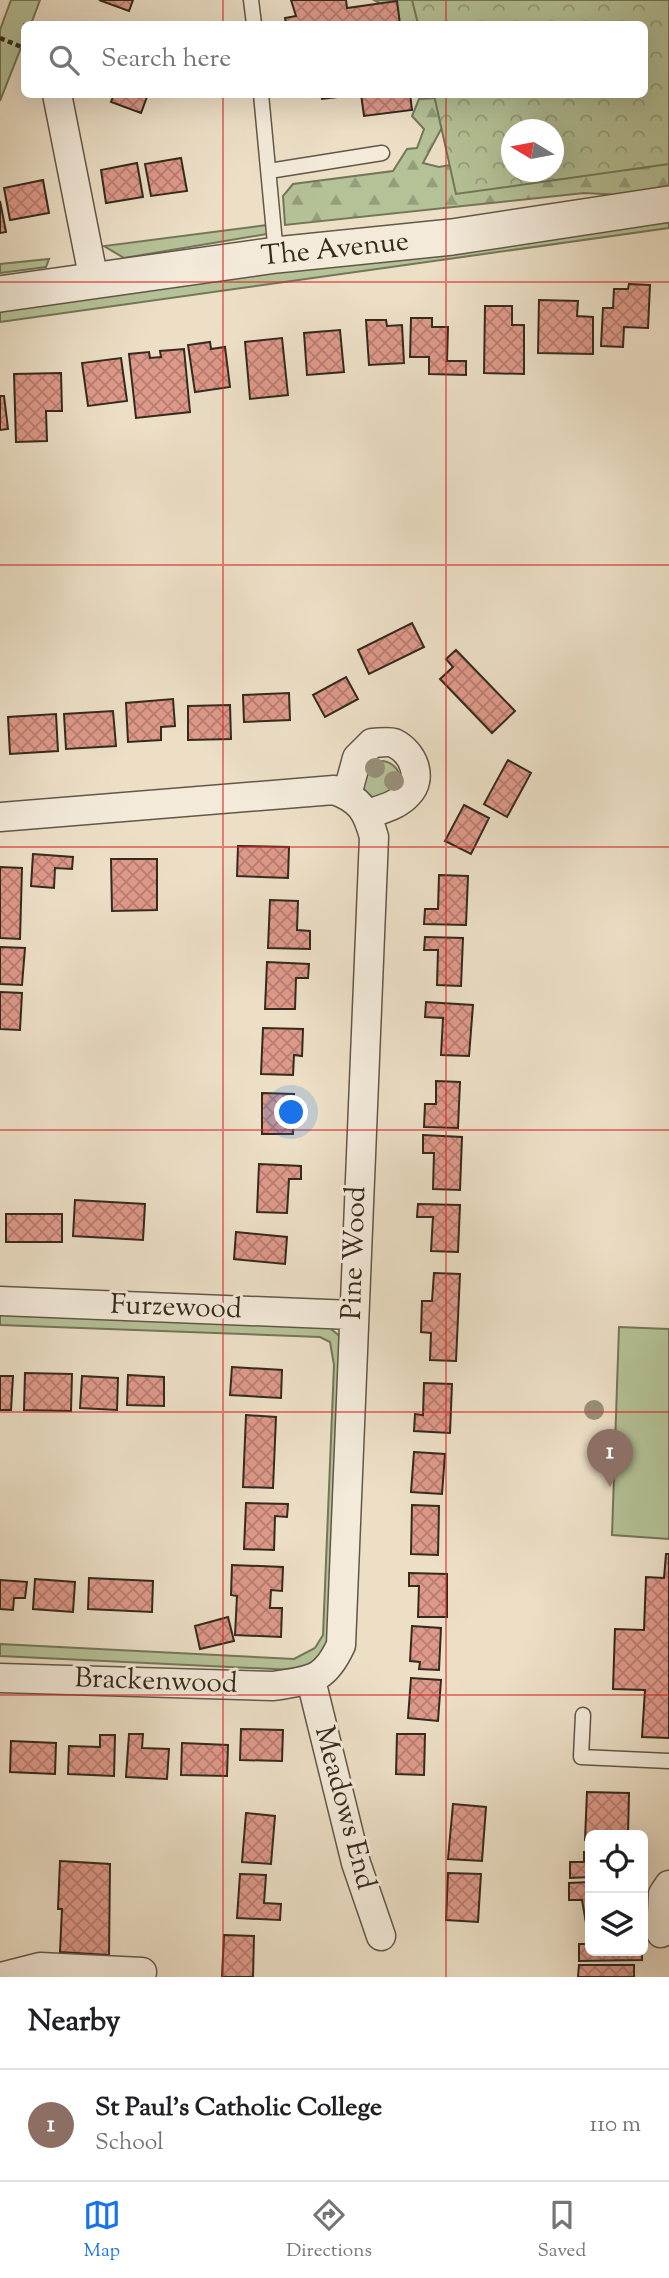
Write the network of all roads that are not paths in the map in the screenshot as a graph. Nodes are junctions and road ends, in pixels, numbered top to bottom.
1 (251, 0) edge
2 (254, 21) edge
3 (58, 98) edge
4 (261, 98) edge
5 (382, 153) dead end
6 (269, 171) junction
7 (669, 204) edge
8 (276, 255) junction
9 (94, 281) junction
10 (0, 294) edge
11 (346, 795) junction
12 (368, 814) junction
13 (0, 817) edge
14 (0, 1301) edge
15 (352, 1315) junction
16 (0, 1678) edge
17 (311, 1680) junction
18 (583, 1715) dead end
19 (669, 1761) edge
20 (669, 1885) edge
21 (661, 1933) dead end
22 (381, 1936) dead end
23 (142, 1972) dead end
24 (1, 1977) edge

1 - 2 lane
3 - 9 street
4 - 6 lane
5 - 6 lane
6 - 8 lane
7 - 8 street, The Avenue
8 - 9 street, The Avenue
9 - 10 street, The Avenue
11 - 12 street
11 - 12 street
11 - 13 street
12 - 15 street, Pine Wood
14 - 15 street, Furzewood
15 - 17 street, Pine Wood
16 - 17 street, Brackenwood
17 - 22 street, Meadows End
18 - 19 lane
20 - 21 street
23 - 24 street

